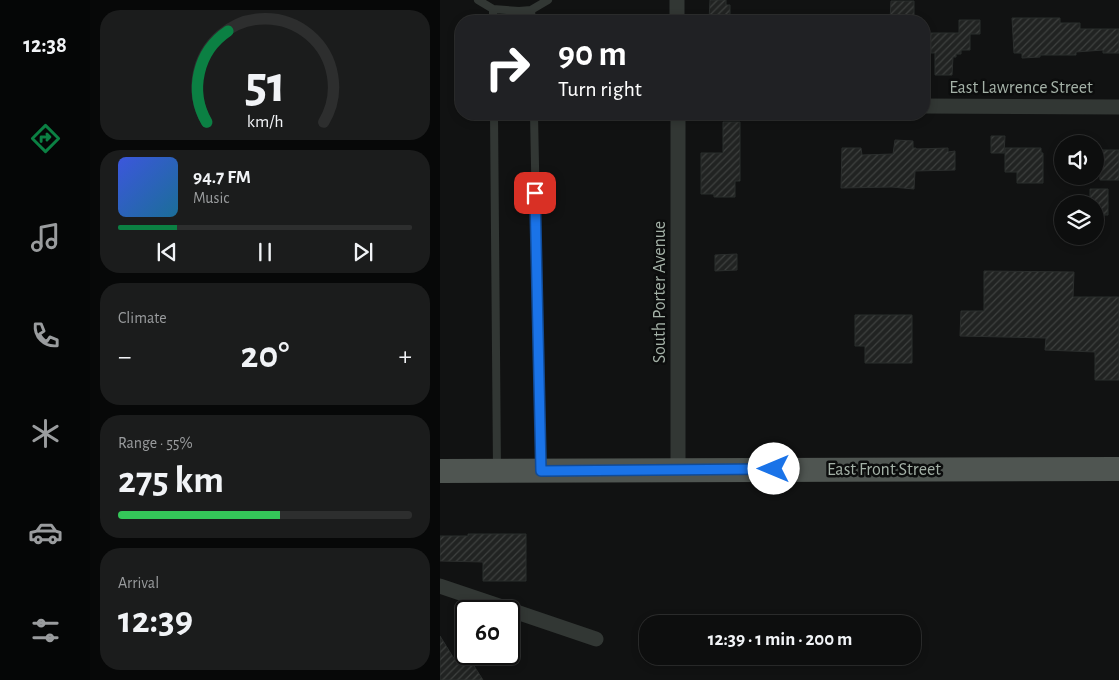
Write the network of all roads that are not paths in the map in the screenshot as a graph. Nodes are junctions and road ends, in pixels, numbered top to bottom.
1 (478, 0) edge
2 (548, 0) edge
3 (677, 0) edge
4 (493, 9) junction
5 (531, 10) junction
6 (493, 15) edge
7 (531, 15) edge
8 (677, 15) edge
9 (930, 106) edge
10 (1119, 106) edge
11 (494, 120) edge
12 (534, 120) edge
13 (678, 120) edge
14 (678, 469) junction
15 (1119, 469) edge
16 (440, 471) edge
17 (497, 471) junction
18 (541, 471) junction
19 (440, 586) edge
20 (596, 639) dead end

1 - 4 lane
2 - 5 lane
3 - 8 street
4 - 5 lane
4 - 6 lane
5 - 7 lane
9 - 10 street, East Lawrence Street
11 - 17 lane
12 - 18 lane
13 - 14 street, South Porter Avenue
14 - 15 main road, East Front Street
14 - 18 main road, East Front Street
16 - 17 main road, East Front Street
17 - 18 main road, East Front Street
19 - 20 street

